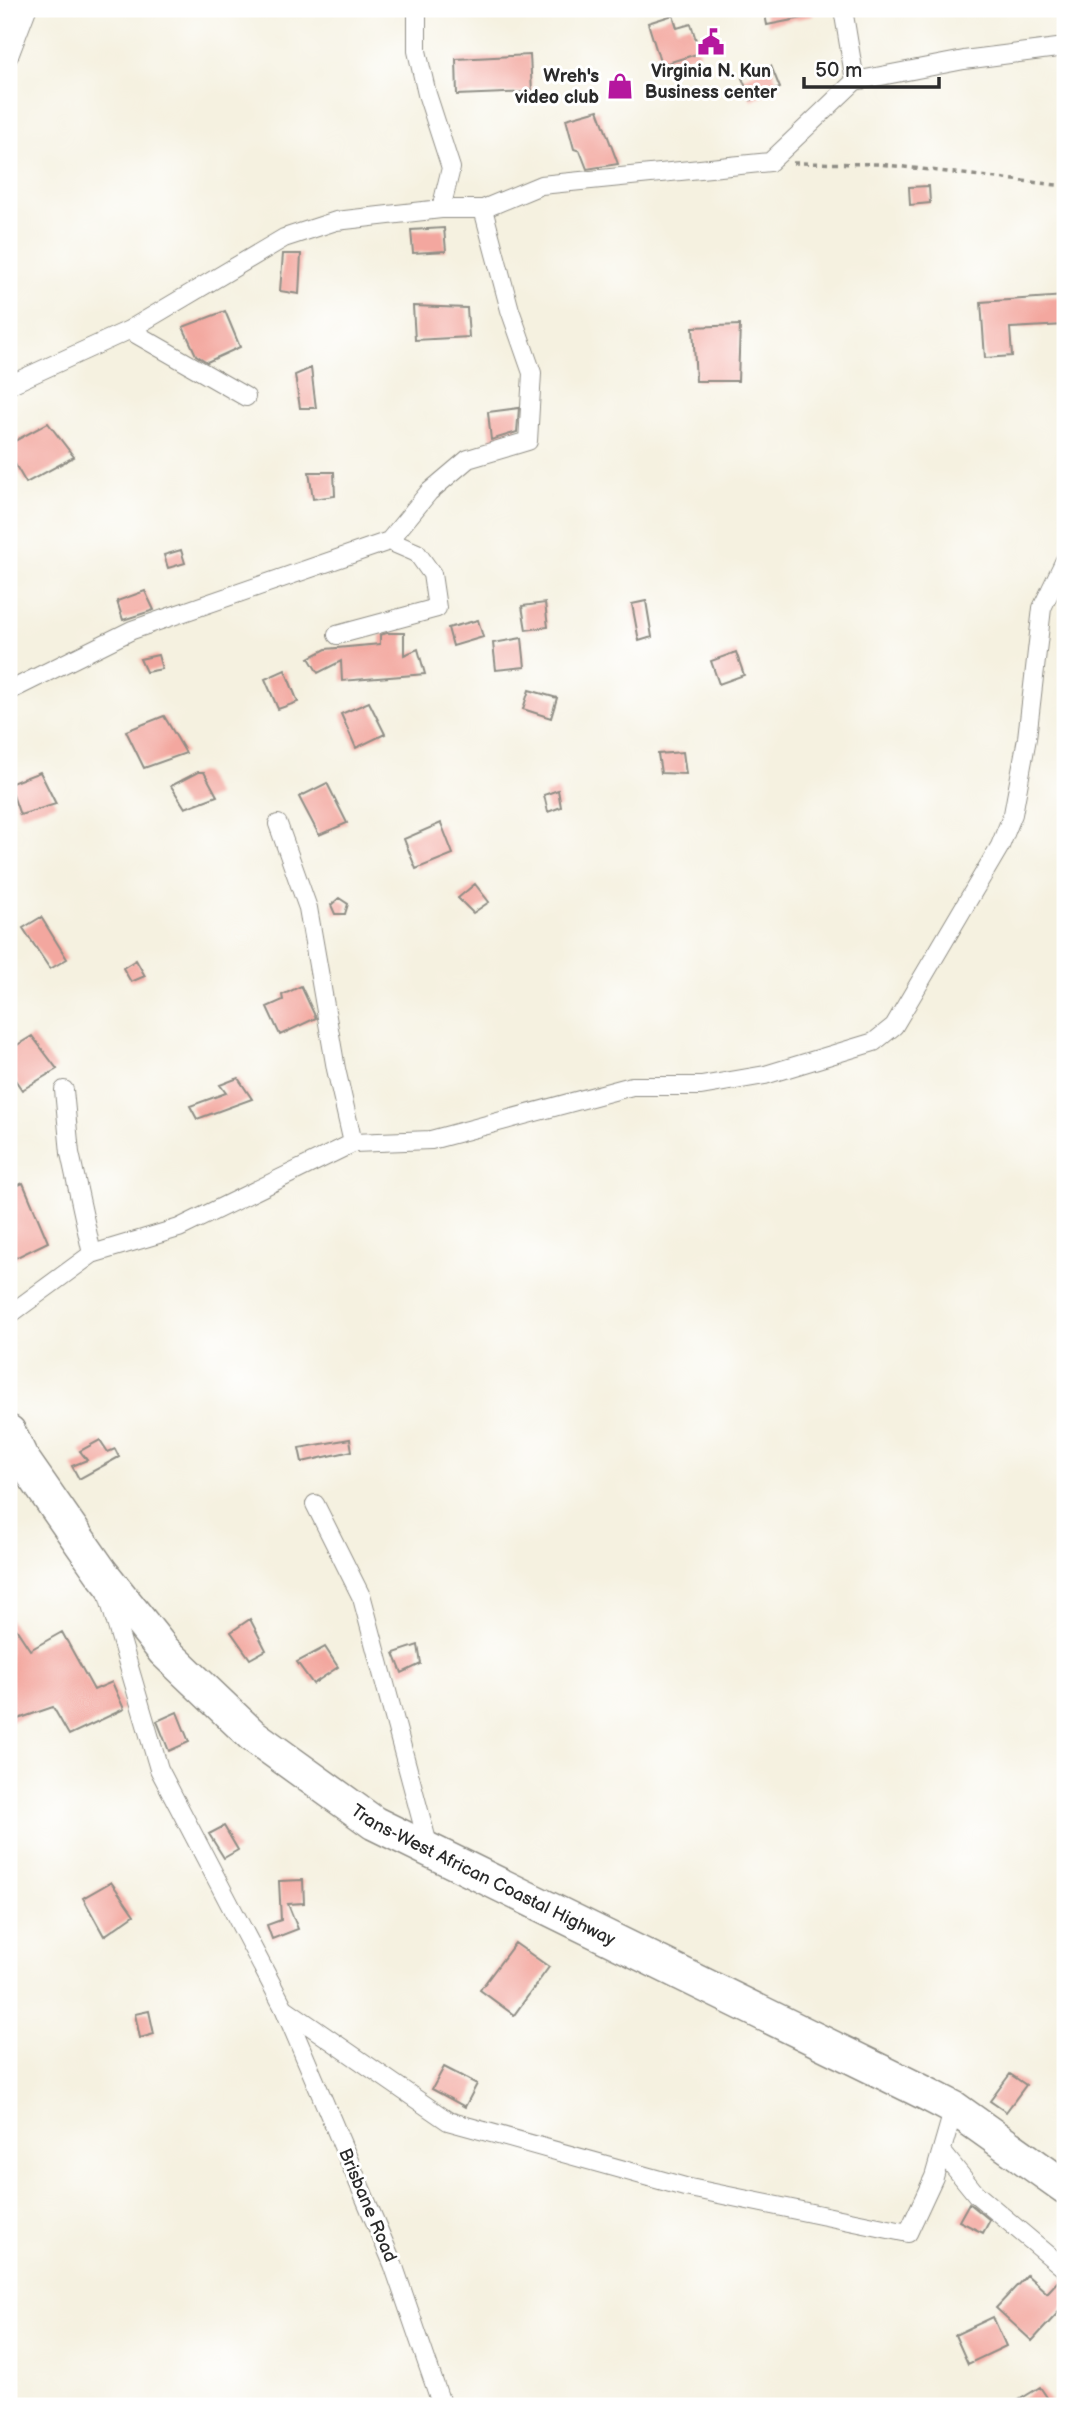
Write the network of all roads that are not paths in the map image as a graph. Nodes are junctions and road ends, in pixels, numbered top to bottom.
1 (27, 9) edge
2 (417, 9) edge
3 (843, 9) edge
4 (1065, 47) edge
5 (9, 57) edge
6 (855, 81) junction
7 (441, 209) junction
8 (483, 209) junction
9 (129, 330) junction
10 (9, 386) edge
11 (246, 397) dead end
12 (389, 541) junction
13 (1065, 560) edge
14 (337, 635) dead end
15 (9, 691) edge
16 (278, 824) dead end
17 (64, 1090) dead end
18 (354, 1143) junction
19 (92, 1254) junction
20 (9, 1314) edge
21 (9, 1432) edge
22 (315, 1503) dead end
23 (101, 1572) junction
24 (429, 1848) junction
25 (284, 2008) junction
26 (954, 2108) junction
27 (942, 2152) junction
28 (1065, 2187) edge
29 (1065, 2269) edge
30 (442, 2406) edge

1 - 5 street
2 - 7 street
3 - 6 street
4 - 6 street
6 - 8 street
7 - 8 street
7 - 9 street
8 - 12 street
9 - 10 street
9 - 11 street
12 - 14 street
12 - 15 street
13 - 18 street
16 - 18 street
17 - 19 street
18 - 19 street
19 - 20 street
21 - 23 highway, Trans-West African Coastal Highway
22 - 24 street
23 - 24 highway, Trans-West African Coastal Highway
23 - 25 street, Brisbane Road
24 - 26 highway, Trans-West African Coastal Highway
25 - 27 street
25 - 30 street, Brisbane Road
26 - 27 street
26 - 28 highway, Trans-West African Coastal Highway
27 - 29 street

